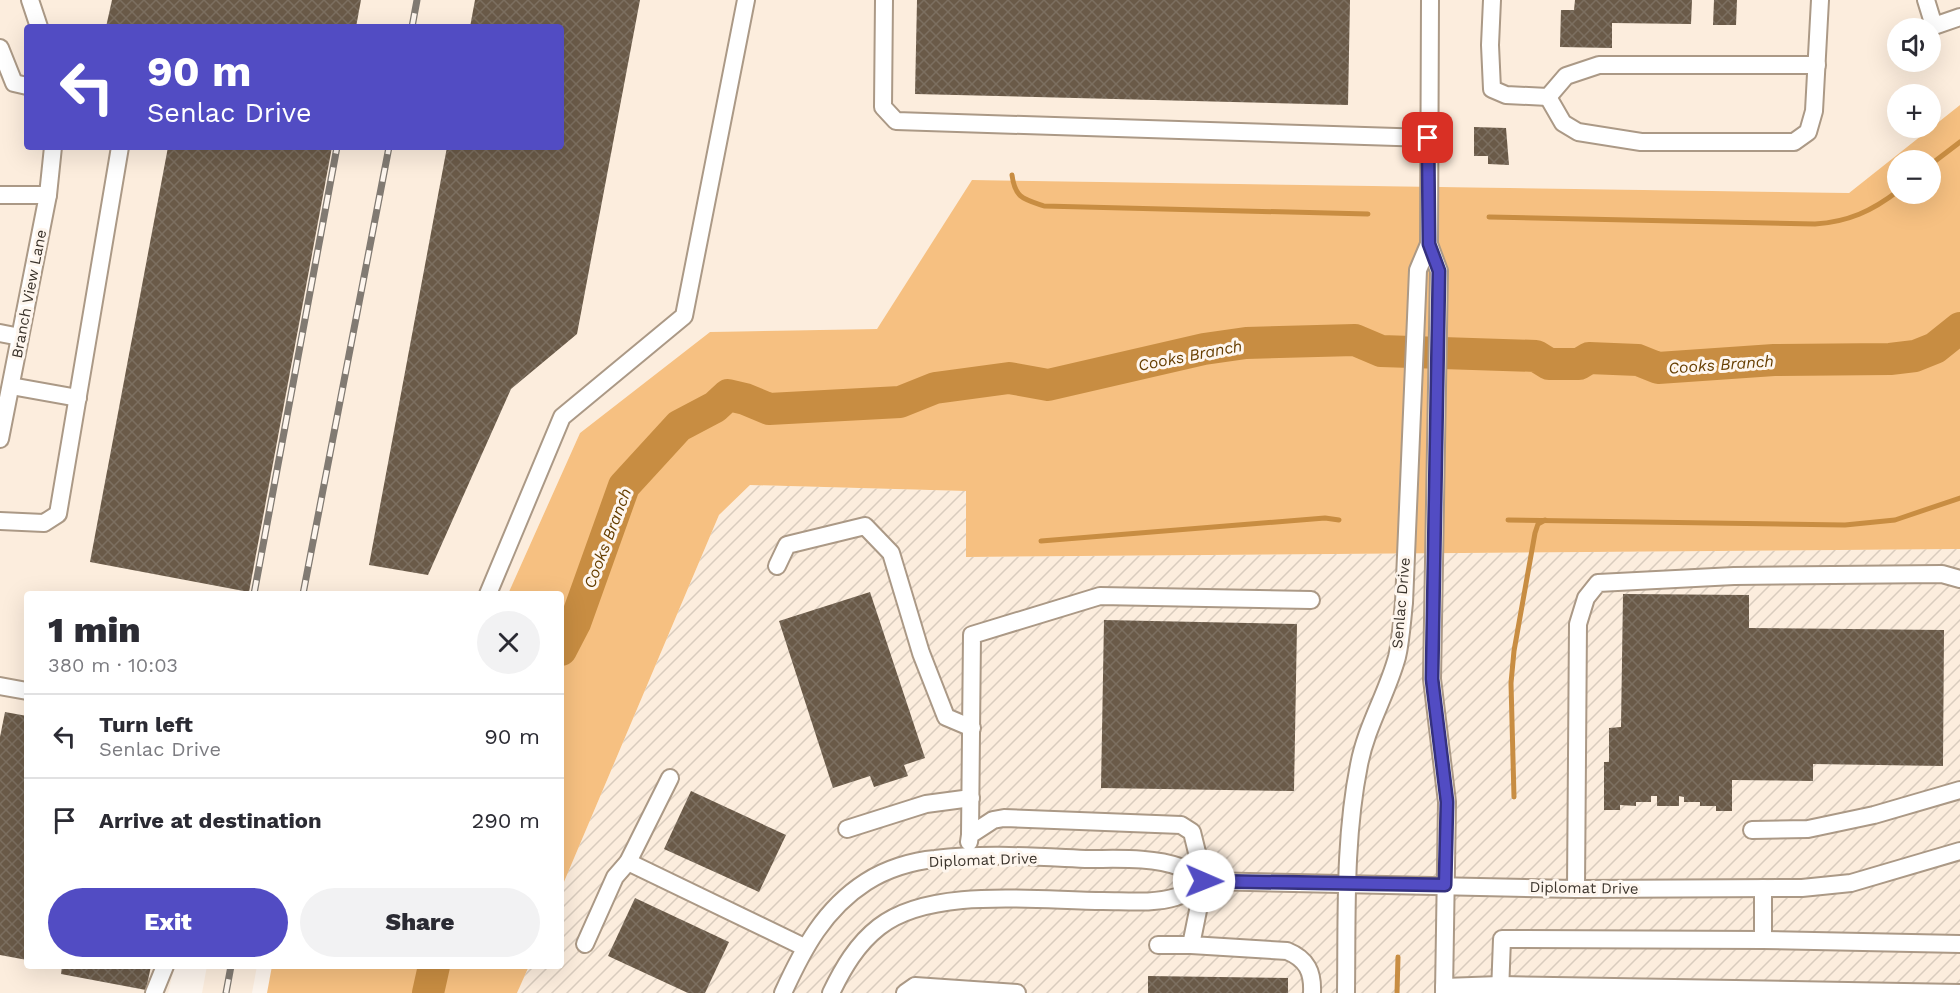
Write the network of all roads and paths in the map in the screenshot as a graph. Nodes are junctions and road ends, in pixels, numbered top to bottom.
1 (30, 0) edge
2 (746, 0) edge
3 (884, 0) edge
4 (1430, 0) edge
5 (1492, 0) edge
6 (1820, 0) edge
7 (1926, 0) edge
8 (1960, 17) edge
9 (38, 24) edge
10 (0, 48) edge
11 (1816, 65) junction
12 (24, 85) edge
13 (1548, 97) junction
14 (1428, 138) junction
15 (53, 150) edge
16 (119, 150) edge
17 (0, 195) edge
18 (48, 195) junction
19 (1429, 244) junction
20 (0, 333) edge
21 (20, 337) junction
22 (10, 386) junction
23 (78, 398) junction
24 (0, 439) edge
25 (0, 521) edge
26 (777, 566) dead end
27 (1960, 579) edge
28 (489, 591) edge
29 (1311, 600) dead end
30 (0, 686) edge
31 (24, 690) edge
32 (972, 728) junction
33 (670, 778) dead end
34 (1960, 790) edge
35 (971, 798) junction
36 (847, 829) dead end
37 (1752, 830) dead end
38 (970, 835) junction
39 (1960, 851) edge
40 (967, 857) junction
41 (628, 862) junction
42 (1204, 881) junction
43 (1348, 883) junction
44 (1445, 885) junction
45 (1762, 888) junction
46 (1576, 889) junction
47 (1763, 940) junction
48 (585, 944) dead end
49 (1960, 944) edge
50 (1158, 945) dead end
51 (1191, 945) junction
52 (804, 947) junction
53 (164, 969) edge
54 (1500, 989) edge
55 (1444, 990) edge
56 (154, 993) edge
57 (783, 993) edge
58 (831, 993) edge
59 (905, 993) edge
60 (1017, 993) edge
61 (1312, 993) edge
62 (1346, 993) edge
63 (1960, 993) edge

1 - 9 street
2 - 28 street
3 - 14 street
4 - 14 street, Senlac Drive
5 - 13 street
6 - 11 street
7 - 8 street
10 - 12 street
11 - 13 street
11 - 13 street
14 - 19 street, Senlac Drive
15 - 18 street, Branch View Lane
16 - 23 street
17 - 18 street
18 - 21 street, Branch View Lane
19 - 43 street, Senlac Drive
19 - 44 street, Senlac Drive
20 - 21 street
21 - 22 street, Branch View Lane
22 - 23 street
22 - 24 street, Branch View Lane
23 - 25 street
26 - 32 street
27 - 46 street
29 - 32 street
30 - 31 street
32 - 35 street
33 - 41 street
34 - 37 street
35 - 36 street
35 - 38 street
38 - 40 street
38 - 42 street
39 - 45 street, Diplomat Drive
40 - 42 street, Diplomat Drive
40 - 52 street, Diplomat Drive
41 - 48 street
41 - 52 street
42 - 43 street, Diplomat Drive
42 - 51 street
42 - 58 street
43 - 44 street, Diplomat Drive
43 - 62 street, Senlac Drive
44 - 46 street, Diplomat Drive
44 - 55 street, Senlac Drive
45 - 46 street, Diplomat Drive
45 - 47 street
47 - 49 street
47 - 54 street
50 - 51 street
51 - 61 street
52 - 57 street, Diplomat Drive
53 - 56 street
54 - 55 street
54 - 63 street
59 - 60 street

